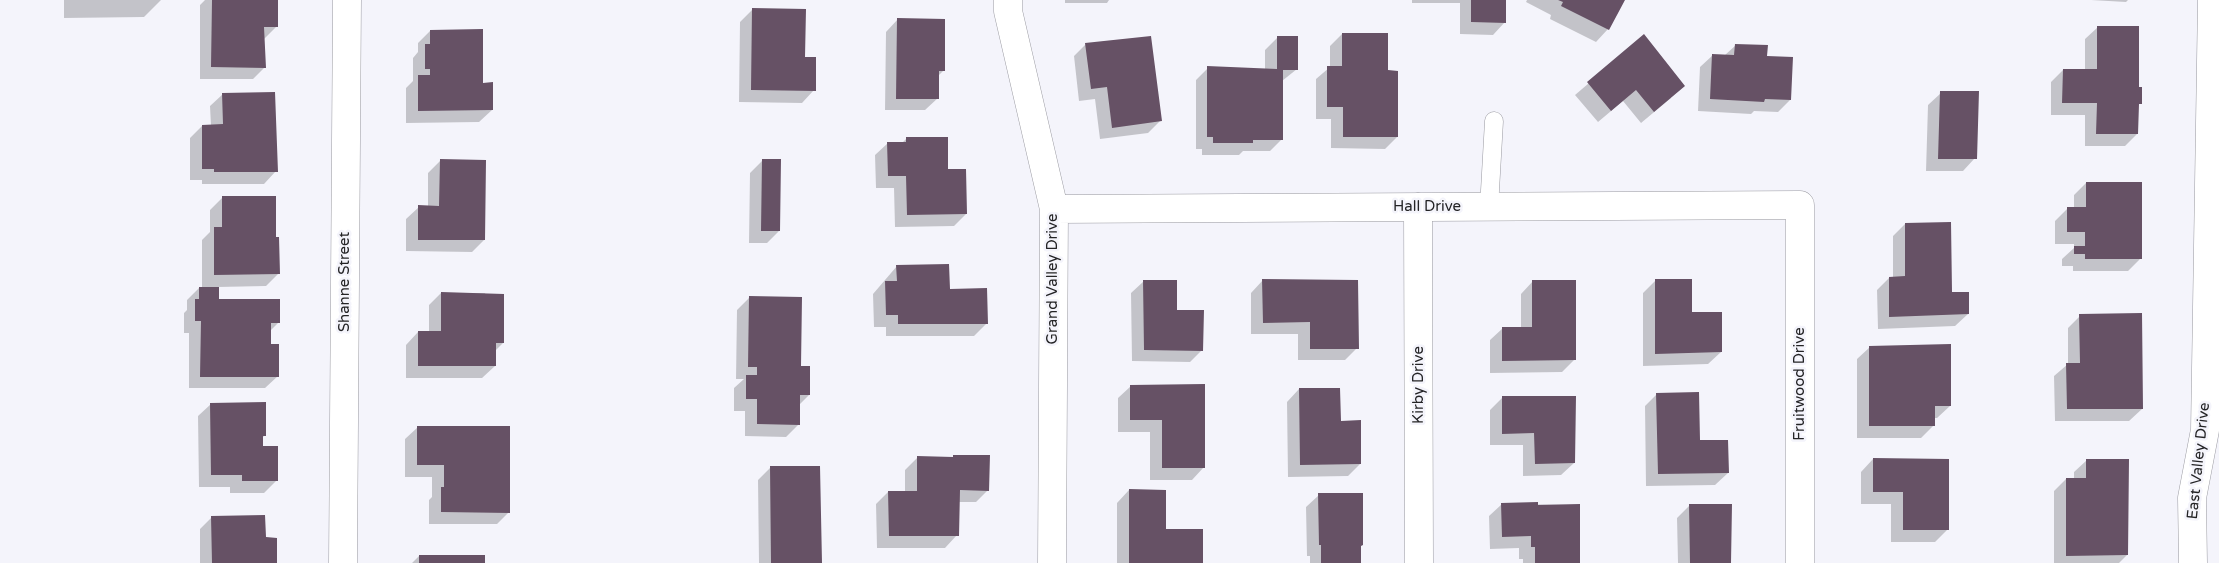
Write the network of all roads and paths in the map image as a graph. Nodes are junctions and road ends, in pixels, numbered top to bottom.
1 (347, 0) edge
2 (1008, 0) edge
3 (2212, 0) edge
4 (1494, 122) dead end
5 (1800, 206) joint
6 (1418, 207) junction
7 (1489, 208) junction
8 (1054, 209) junction
9 (2212, 430) edge
10 (344, 563) edge
11 (1052, 563) edge
12 (1419, 563) edge
13 (1800, 563) edge
14 (2193, 563) edge

1 - 10 street, Shanne Street
2 - 8 street, Grand Valley Drive
3 - 9 street, East Valley Drive
4 - 7 lane
5 - 7 street, Hall Drive
5 - 13 street, Fruitwood Drive
6 - 7 street, Hall Drive
6 - 8 street, Hall Drive
6 - 12 street, Kirby Drive
8 - 11 street, Grand Valley Drive
9 - 14 street, East Valley Drive

